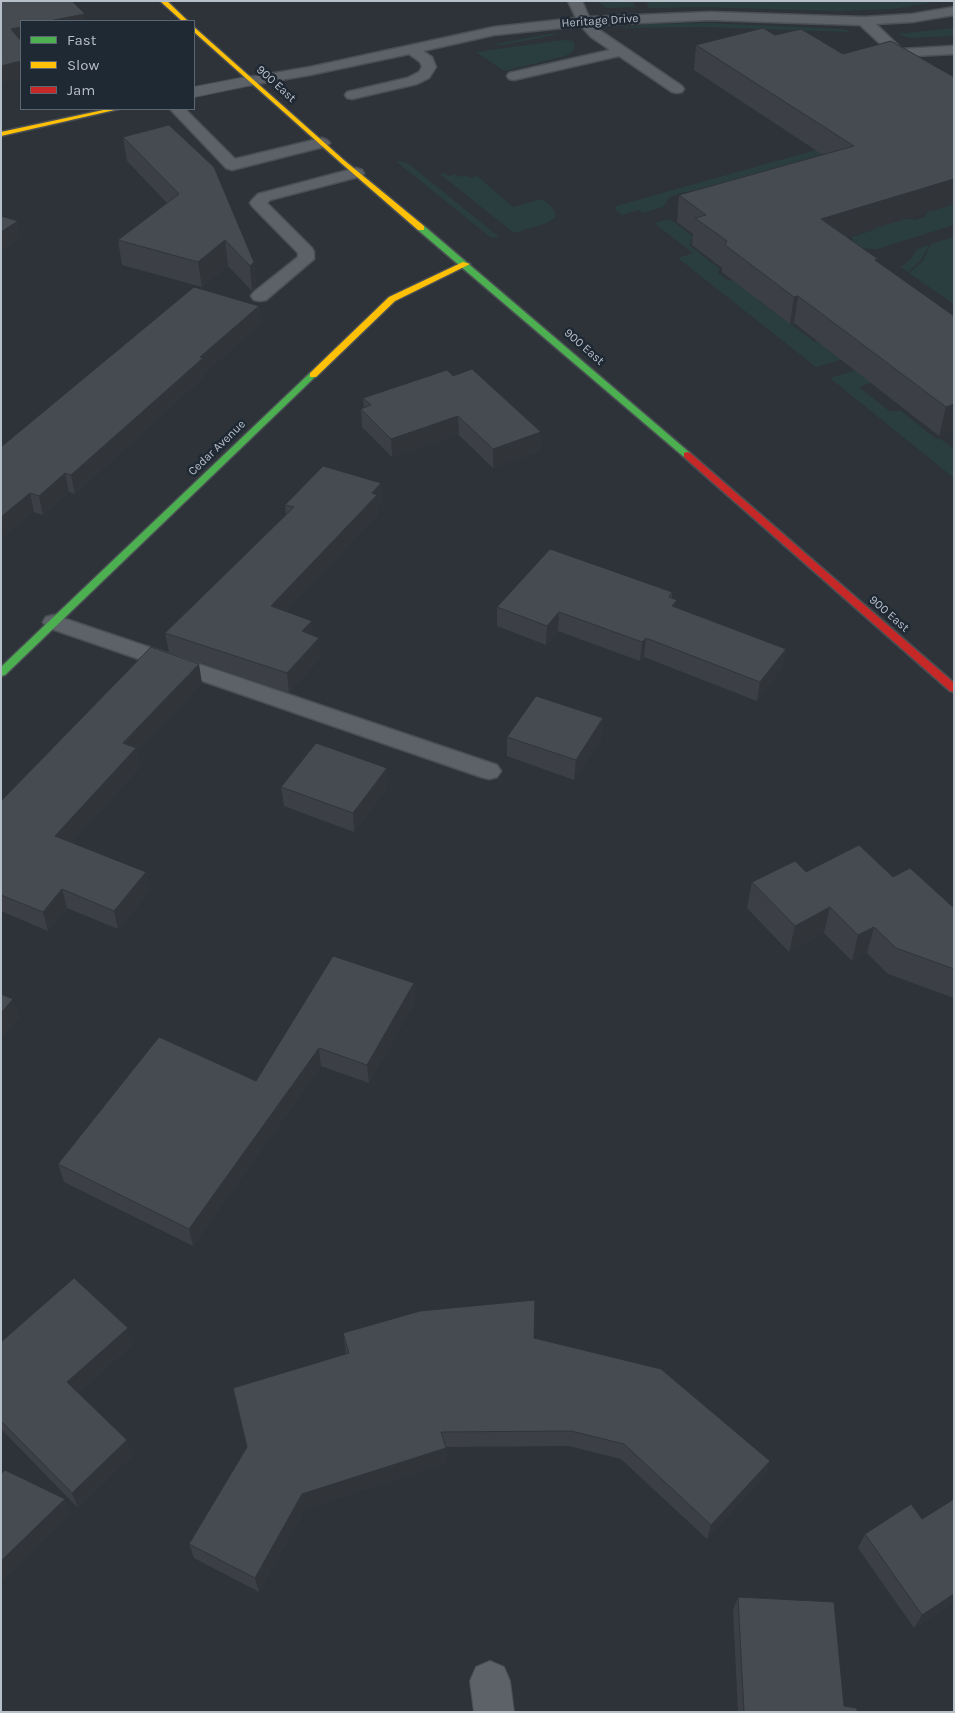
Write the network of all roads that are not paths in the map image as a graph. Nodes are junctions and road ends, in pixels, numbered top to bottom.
1 (163, 1) edge
2 (575, 1) edge
3 (954, 11) edge
4 (184, 20) edge
5 (584, 21) junction
6 (864, 21) junction
7 (195, 30) edge
8 (412, 49) junction
9 (954, 50) edge
10 (622, 51) junction
11 (514, 76) dead end
12 (251, 81) junction
13 (677, 89) dead end
14 (195, 92) edge
15 (352, 95) dead end
16 (111, 110) edge
17 (178, 110) edge
18 (1, 134) edge
19 (322, 143) junction
20 (356, 173) junction
21 (466, 264) junction
22 (260, 296) dead end
23 (54, 622) junction
24 (1, 673) edge
25 (954, 689) edge
26 (489, 771) dead end

1 - 4 main road
2 - 5 lane
3 - 6 lane, Heritage Drive
5 - 6 lane, Heritage Drive
5 - 8 lane, Heritage Drive
5 - 10 lane
6 - 9 lane
7 - 12 main road, 900 East
8 - 12 lane, Heritage Drive
8 - 15 lane
10 - 11 lane
10 - 13 lane
12 - 14 street
12 - 19 main road, 900 East
16 - 18 main road
17 - 19 lane
19 - 20 main road, 900 East
20 - 21 main road, 900 East
20 - 22 lane
21 - 23 main road, Cedar Avenue
21 - 25 main road, 900 East
23 - 24 main road, Cedar Avenue
23 - 26 lane

